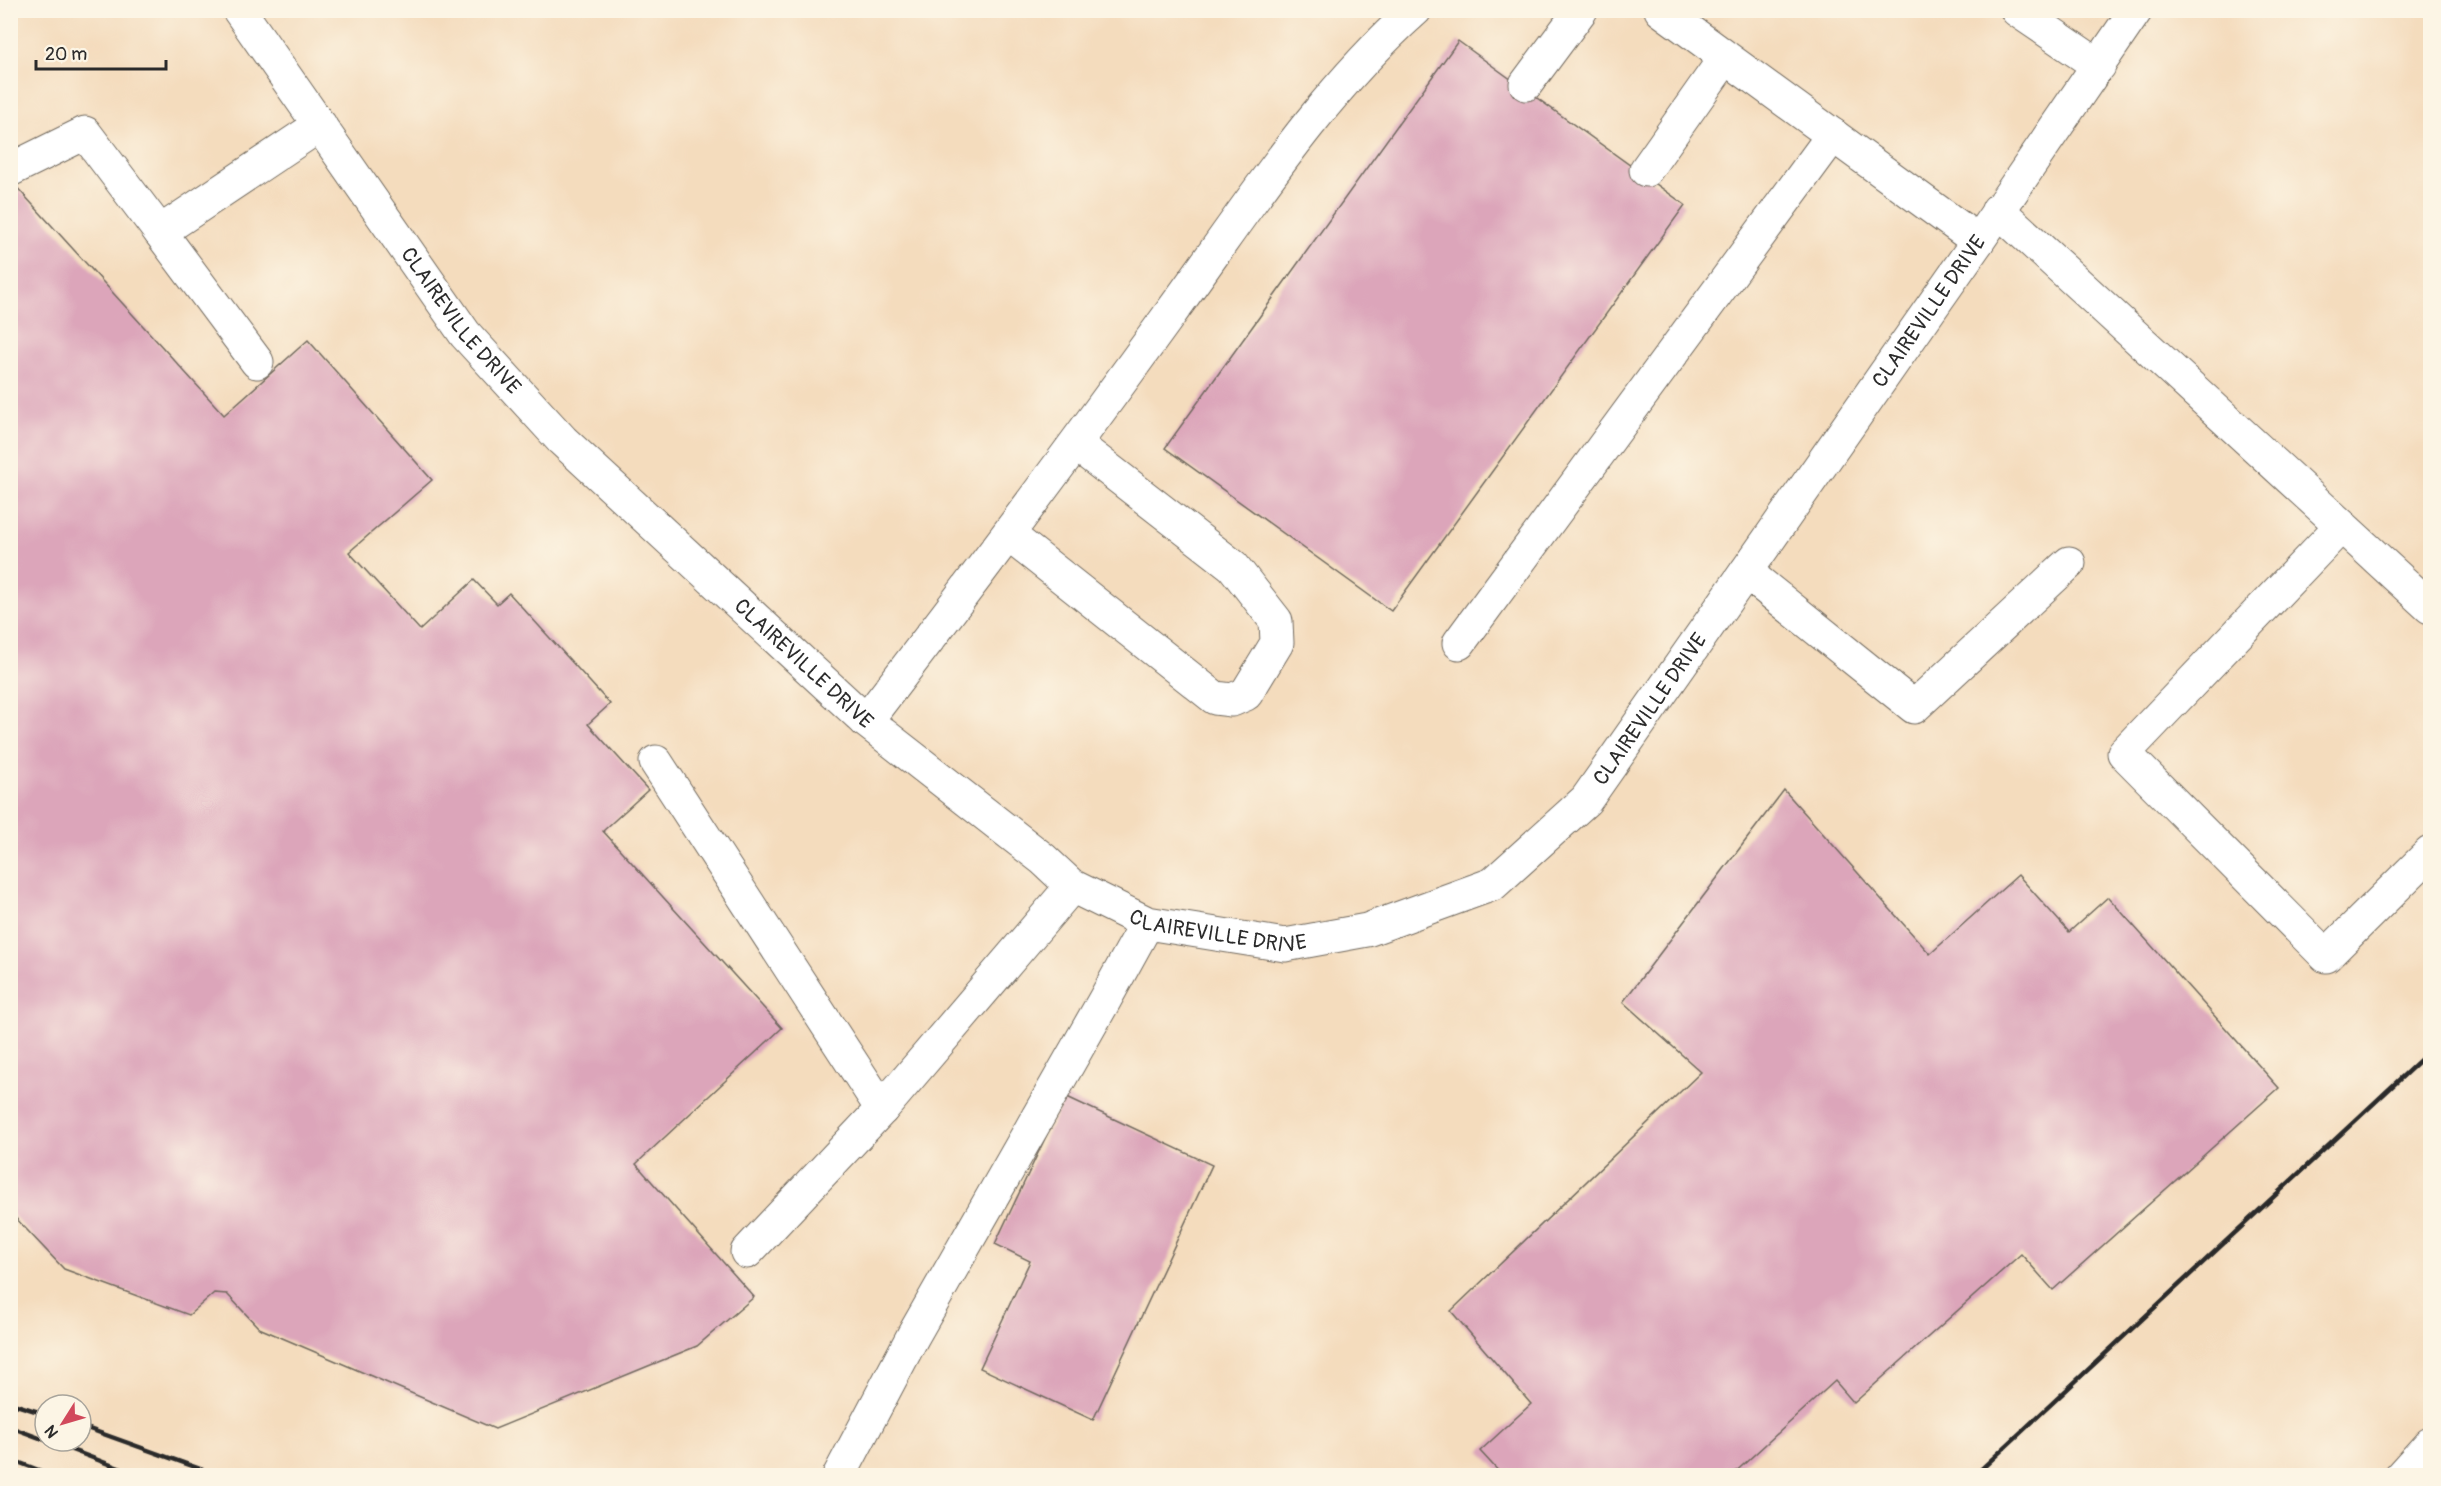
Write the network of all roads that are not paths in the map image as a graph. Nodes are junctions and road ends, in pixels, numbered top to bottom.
1 (239, 10) edge
2 (1415, 10) edge
3 (1581, 10) edge
4 (1660, 10) edge
5 (2017, 10) edge
6 (2136, 10) edge
7 (1725, 58) junction
8 (2099, 66) junction
9 (1526, 84) dead end
10 (320, 125) junction
11 (1833, 135) junction
12 (10, 170) edge
13 (1646, 170) dead end
14 (1998, 210) junction
15 (160, 232) junction
16 (1978, 241) junction
17 (257, 362) dead end
18 (1076, 444) junction
19 (2341, 526) junction
20 (1009, 536) junction
21 (2069, 563) dead end
22 (1746, 572) junction
23 (2430, 607) edge
24 (1459, 643) dead end
25 (866, 722) junction
26 (656, 762) dead end
27 (2430, 853) edge
28 (1072, 886) junction
29 (1146, 923) junction
30 (882, 1108) junction
31 (747, 1252) dead end
32 (2430, 1444) edge
33 (839, 1476) edge
34 (2401, 1476) edge

1 - 10 main road, CLAIREVILLE DRIVE
2 - 18 main road
3 - 9 main road
4 - 7 main road
5 - 8 main road
6 - 8 main road, CLAIREVILLE DRIVE
7 - 11 main road
7 - 13 main road
8 - 14 main road, CLAIREVILLE DRIVE
10 - 15 main road
10 - 25 main road, CLAIREVILLE DRIVE
11 - 16 main road
11 - 24 main road
12 - 15 main road
14 - 16 main road, CLAIREVILLE DRIVE
14 - 19 main road
15 - 17 main road
16 - 22 main road, CLAIREVILLE DRIVE
18 - 20 main road
18 - 20 main road
19 - 23 main road
19 - 27 main road
20 - 25 main road
21 - 22 main road
22 - 29 main road, CLAIREVILLE DRIVE
25 - 28 main road, CLAIREVILLE DRIVE
26 - 30 main road
28 - 29 main road, CLAIREVILLE DRIVE
28 - 30 main road
29 - 33 main road
30 - 31 main road
32 - 34 main road

